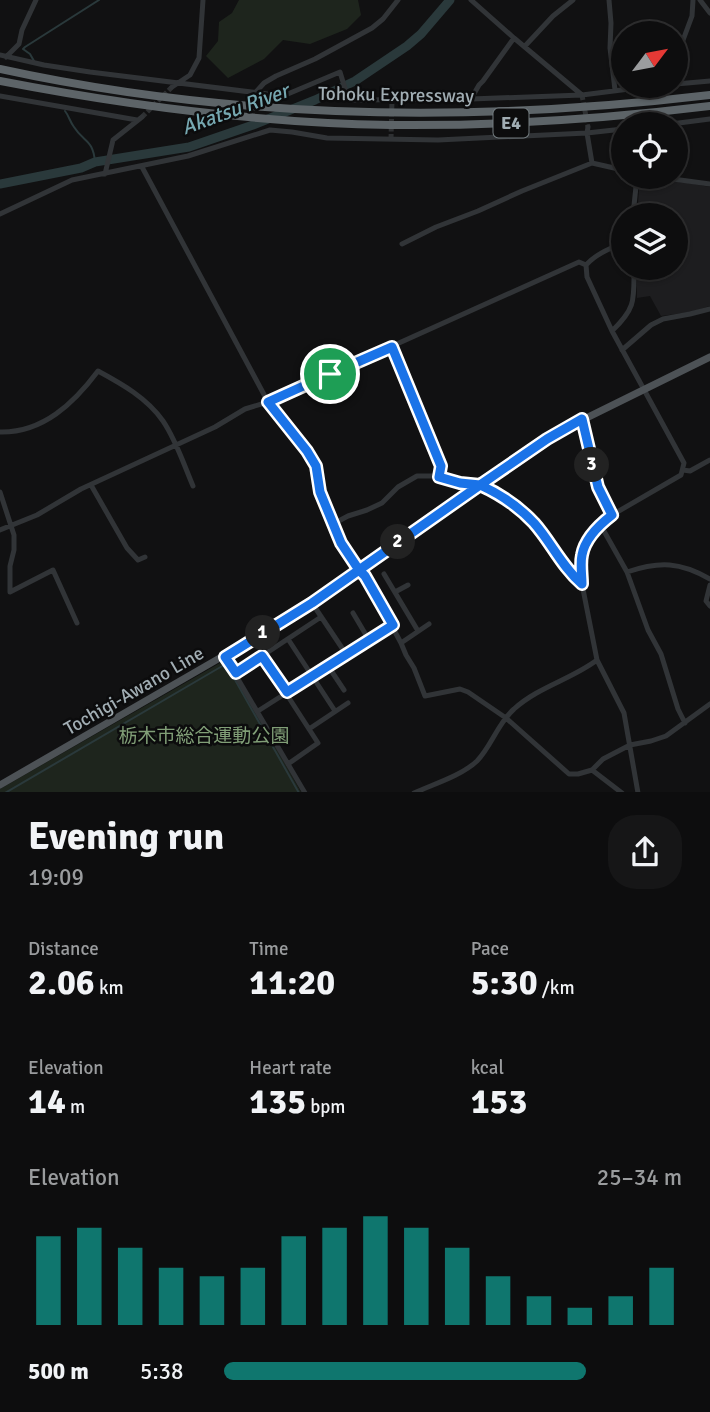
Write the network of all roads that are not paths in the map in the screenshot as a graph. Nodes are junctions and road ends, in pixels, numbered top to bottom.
1 (36, 0) edge
2 (203, 0) edge
3 (398, 0) edge
4 (471, 0) edge
5 (573, 0) edge
6 (609, 0) edge
7 (697, 0) edge
8 (710, 13) edge
9 (611, 23) edge
10 (611, 23) edge
11 (688, 27) edge
12 (514, 38) junction
13 (525, 46) junction
14 (3, 56) edge
15 (611, 56) edge
16 (0, 69) edge
17 (0, 81) edge
18 (710, 81) edge
19 (688, 83) edge
20 (174, 85) junction
21 (611, 91) edge
22 (256, 92) junction
23 (582, 95) junction
24 (710, 95) edge
25 (0, 96) edge
26 (471, 99) junction
27 (710, 106) edge
28 (710, 119) edge
29 (688, 122) edge
30 (611, 129) edge
31 (587, 130) junction
32 (592, 163) junction
33 (142, 167) junction
34 (611, 167) edge
35 (105, 174) junction
36 (688, 181) edge
37 (710, 184) edge
38 (0, 214) edge
39 (402, 244) dead end
40 (611, 248) edge
41 (586, 265) junction
42 (634, 280) edge
43 (710, 309) edge
44 (612, 331) junction
45 (392, 347) junction
46 (622, 350) junction
47 (710, 357) edge
48 (643, 389) junction
49 (268, 402) junction
50 (582, 419) junction
51 (0, 432) edge
52 (176, 446) junction
53 (710, 460) edge
54 (683, 470) junction
55 (439, 477) junction
56 (91, 485) junction
57 (480, 485) junction
58 (194, 486) dead end
59 (0, 492) edge
60 (612, 515) junction
61 (333, 524) junction
62 (600, 524) junction
63 (11, 525) junction
64 (0, 530) edge
65 (145, 557) dead end
66 (359, 570) junction
67 (627, 572) junction
68 (384, 574) dead end
69 (710, 579) edge
70 (582, 584) junction
71 (408, 585) dead end
72 (710, 585) edge
73 (395, 592) junction
74 (312, 603) junction
75 (710, 606) edge
76 (353, 613) dead end
77 (321, 617) junction
78 (78, 623) dead end
79 (429, 624) dead end
80 (393, 625) junction
81 (418, 631) junction
82 (288, 639) junction
83 (369, 640) junction
84 (401, 643) junction
85 (346, 654) junction
86 (262, 656) junction
87 (225, 657) junction
88 (597, 660) junction
89 (328, 666) junction
90 (236, 673) junction
91 (313, 676) junction
92 (344, 690) dead end
93 (287, 692) junction
94 (348, 703) dead end
95 (710, 704) edge
96 (258, 711) junction
97 (335, 711) junction
98 (506, 718) junction
99 (685, 723) junction
100 (309, 729) junction
101 (630, 745) junction
102 (288, 764) junction
103 (592, 770) junction
104 (0, 785) edge
105 (431, 786) junction
106 (617, 788) junction
107 (304, 792) edge
108 (416, 792) edge
109 (435, 792) edge
110 (611, 792) edge
111 (621, 792) edge
112 (638, 792) edge

1 - 14 street
2 - 20 street
3 - 22 street
4 - 12 street
5 - 13 street
6 - 9 street
7 - 8 street
7 - 11 street
10 - 15 street
12 - 13 street
12 - 26 street
13 - 23 street
14 - 20 street
16 - 24 highway, Tohoku Expressway / E4
17 - 27 highway, Tohoku Expressway / E4
18 - 19 street
20 - 22 street
21 - 23 street
22 - 26 street
23 - 26 street
25 - 35 street
28 - 29 street
30 - 31 street
31 - 32 street
31 - 33 street
32 - 34 street
32 - 39 street
33 - 35 street
33 - 49 street
35 - 38 street
36 - 37 street
40 - 41 street
41 - 44 street
41 - 45 street
42 - 44 street
43 - 46 street
44 - 46 street
45 - 49 street
45 - 55 street
46 - 48 street
47 - 48 main road, Tochigi-Awano Line
48 - 50 main road, Tochigi-Awano Line
48 - 54 street
49 - 52 street
49 - 61 street
50 - 57 main road, Tochigi-Awano Line
50 - 60 street
51 - 52 street
52 - 56 street
52 - 58 street
53 - 54 street
54 - 60 street
55 - 57 street
55 - 61 street
56 - 63 street
56 - 65 street
57 - 66 main road, Tochigi-Awano Line
57 - 70 street
59 - 63 street
60 - 62 street
61 - 66 street
62 - 67 street
62 - 70 street
63 - 64 street
63 - 78 street
66 - 74 main road, Tochigi-Awano Line
66 - 80 street
67 - 69 street
67 - 99 street
68 - 73 street
70 - 88 street
71 - 73 street
72 - 75 street
73 - 81 street
74 - 77 street
74 - 87 main road, Tochigi-Awano Line
76 - 83 street
77 - 82 street
77 - 85 street
79 - 81 street
80 - 83 street
80 - 84 street
81 - 84 street
82 - 86 street
82 - 91 street
83 - 85 street
84 - 98 street
85 - 89 street
86 - 90 street
86 - 93 street
87 - 90 street
87 - 104 main road, Tochigi-Awano Line
88 - 98 street
88 - 101 street
89 - 91 street
89 - 92 street
90 - 96 street
91 - 93 street
91 - 97 street
93 - 96 street
93 - 100 street
94 - 97 street
95 - 99 street
96 - 102 street
97 - 100 street
98 - 103 street
98 - 105 street
99 - 101 street
100 - 102 street
101 - 103 street
101 - 112 street
102 - 107 street
103 - 106 street
105 - 108 street
105 - 109 street
106 - 110 street
106 - 111 street

